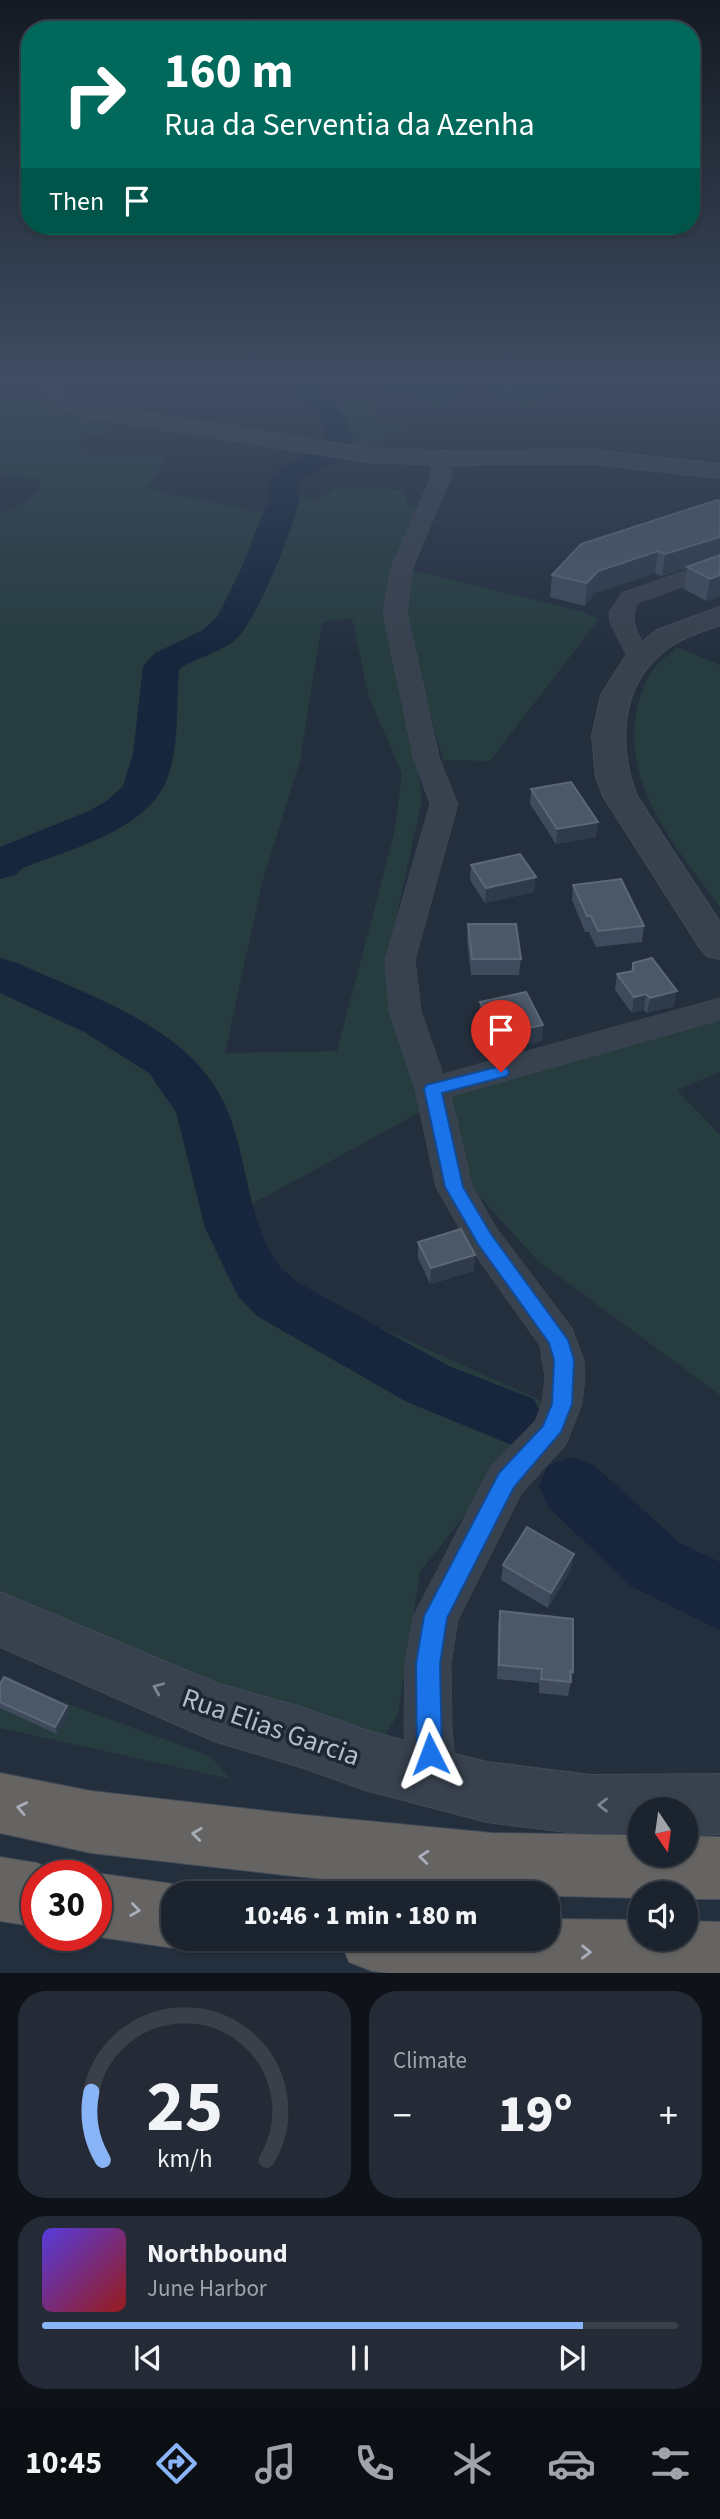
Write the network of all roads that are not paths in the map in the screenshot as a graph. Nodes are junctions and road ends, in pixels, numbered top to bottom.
1 (441, 473) edge
2 (720, 566) edge
3 (720, 616) edge
4 (639, 658) junction
5 (720, 947) edge
6 (720, 1009) edge
7 (432, 1089) junction
8 (0, 1619) edge
9 (432, 1778) junction
10 (0, 1804) edge
11 (720, 1804) edge
12 (720, 1868) edge
13 (0, 1889) edge
14 (21, 1892) edge
15 (112, 1907) edge
16 (161, 1914) edge
17 (495, 1951) edge
18 (720, 1954) edge

1 - 7 street
2 - 4 street
3 - 4 street
4 - 5 street
6 - 7 street
7 - 9 street
9 -> 8 street, Rua Elias Garcia
11 -> 9 street, Rua Elias Garcia
12 -> 10 highway
13 - 14 highway
15 -> 16 highway
17 -> 18 highway

